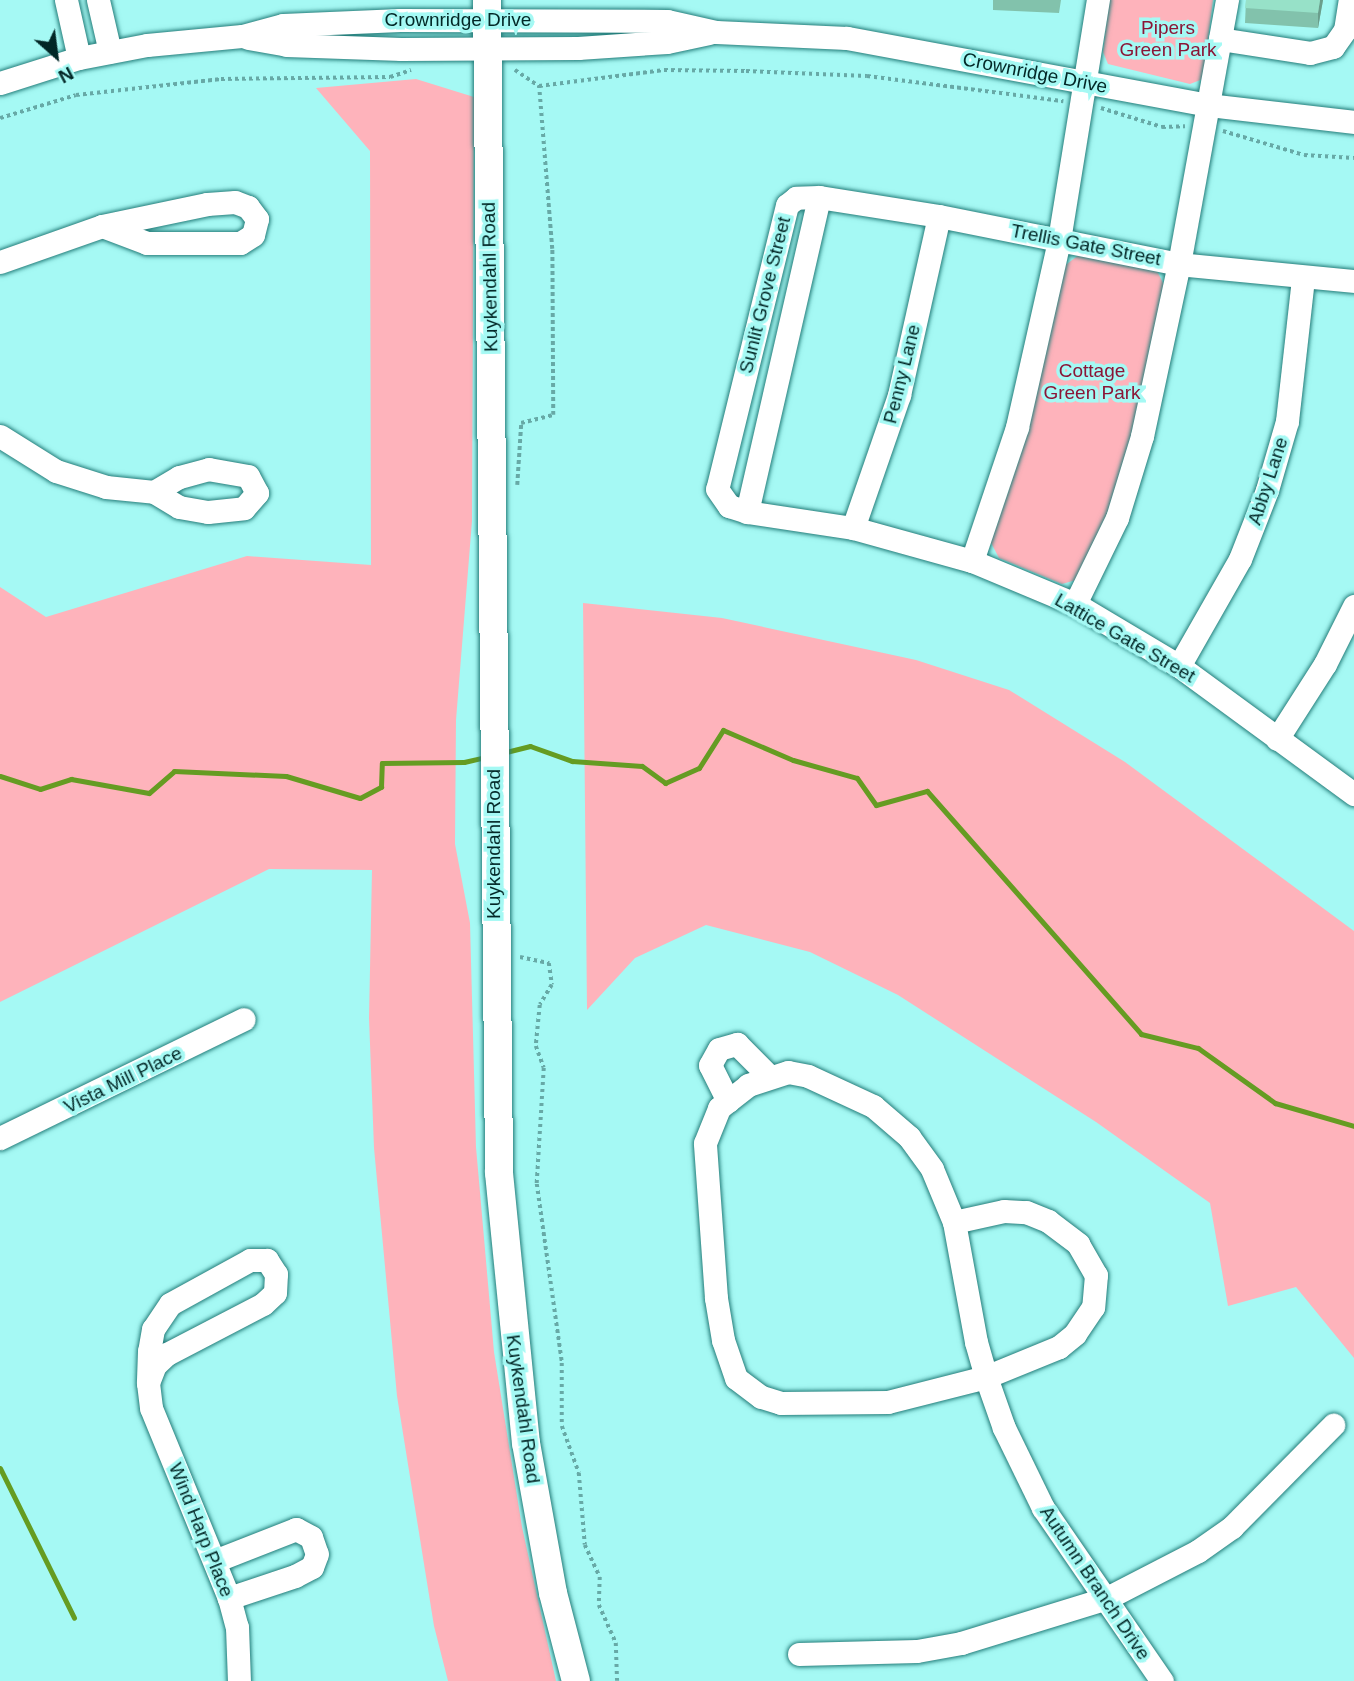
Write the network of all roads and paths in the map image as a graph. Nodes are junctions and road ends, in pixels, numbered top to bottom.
1 (66, 0) edge
2 (98, 0) edge
3 (1098, 0) edge
4 (1227, 0) edge
5 (1350, 0) edge
6 (487, 10) edge
7 (716, 32) junction
8 (242, 36) junction
9 (1220, 39) junction
10 (110, 52) junction
11 (487, 57) junction
12 (79, 58) junction
13 (413, 69) dead end
14 (0, 83) edge
15 (540, 86) junction
16 (1085, 93) junction
17 (1206, 115) junction
18 (0, 118) edge
19 (1354, 122) edge
20 (1354, 159) edge
21 (819, 197) junction
22 (939, 216) junction
23 (102, 226) junction
24 (1059, 240) junction
25 (0, 262) edge
26 (1179, 264) junction
27 (1303, 279) junction
28 (1354, 281) edge
29 (0, 436) edge
30 (154, 492) dead end
31 (516, 495) dead end
32 (747, 512) junction
33 (853, 528) junction
34 (972, 561) junction
35 (1075, 604) junction
36 (1354, 606) edge
37 (1179, 666) junction
38 (1277, 739) junction
39 (1354, 794) edge
40 (519, 946) dead end
41 (244, 1019) dead end
42 (769, 1076) junction
43 (728, 1101) junction
44 (0, 1138) edge
45 (954, 1222) junction
46 (986, 1377) junction
47 (148, 1382) junction
48 (1333, 1424) dead end
49 (217, 1560) junction
50 (229, 1598) junction
51 (1107, 1598) junction
52 (799, 1654) dead end
53 (239, 1681) edge
54 (576, 1681) edge
55 (617, 1681) edge
56 (1162, 1681) edge

1 - 12 street
2 - 10 street
3 - 16 street
4 - 9 street
5 - 9 street
6 - 7 street, Crownridge Drive
6 - 8 street, Crownridge Drive
6 - 11 main road, Kuykendahl Road
7 - 11 street, Crownridge Drive
7 - 16 street, Crownridge Drive
8 - 10 street, Crownridge Drive
8 - 11 street, Crownridge Drive
9 - 17 street
10 - 12 street, Crownridge Drive
11 - 15 path
11 - 54 main road, Kuykendahl Road
12 - 14 street, Crownridge Drive
13 - 18 path
15 - 16 path
15 - 31 path
16 - 17 street, Crownridge Drive
16 - 17 path
16 - 24 street
17 - 19 street, Crownridge Drive
17 - 20 path
17 - 26 street
21 - 22 street, Trellis Gate Street
21 - 32 street, Sunlit Grove Street
21 - 32 street, Sunlit Grove Street
22 - 24 street, Trellis Gate Street
22 - 33 street, Penny Lane
23 - 23 street
23 - 25 street
24 - 26 street, Trellis Gate Street
24 - 34 street
26 - 27 street, Trellis Gate Street
26 - 35 street
27 - 28 street, Trellis Gate Street
27 - 37 street, Abby Lane
29 - 30 street
32 - 33 street, Lattice Gate Street
33 - 34 street, Lattice Gate Street
34 - 35 street, Lattice Gate Street
35 - 37 street, Lattice Gate Street
36 - 38 street
37 - 38 street, Lattice Gate Street
38 - 39 street, Lattice Gate Street
40 - 55 path
41 - 44 street, Vista Mill Place
42 - 43 street, Autumn Branch Drive
42 - 43 street
42 - 45 street, Autumn Branch Drive
43 - 46 street, Autumn Branch Drive
45 - 46 street, Autumn Branch Drive
45 - 46 street
46 - 51 street, Autumn Branch Drive
47 - 47 street, Wind Harp Place
47 - 49 street, Wind Harp Place
48 - 51 street
49 - 50 street, Wind Harp Place
49 - 50 street
50 - 53 street, Wind Harp Place
51 - 52 street
51 - 56 street, Autumn Branch Drive

